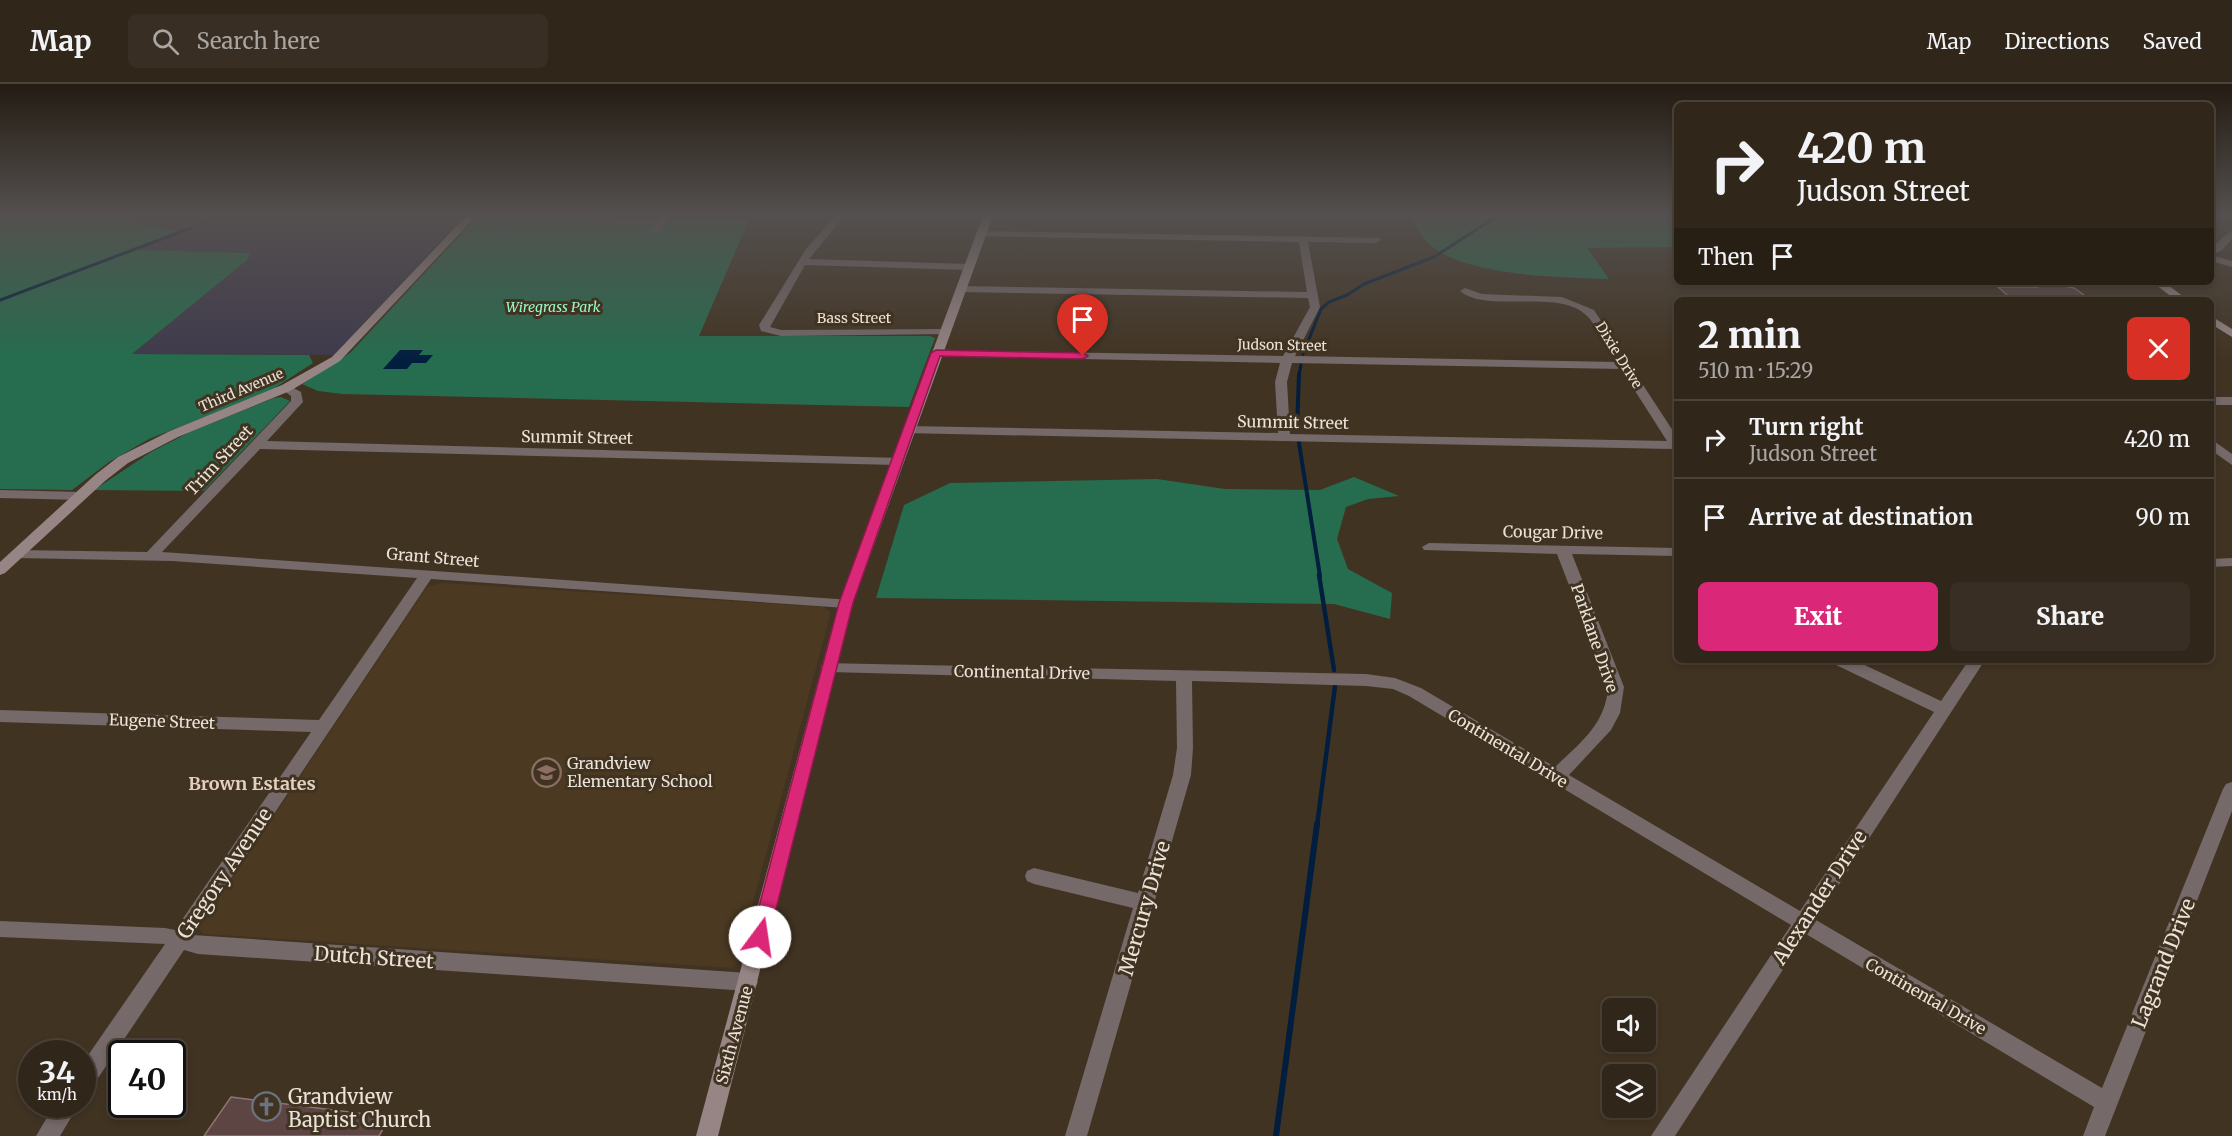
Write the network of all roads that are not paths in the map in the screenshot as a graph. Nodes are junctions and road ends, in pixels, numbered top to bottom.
1 (429, 262) edge
2 (802, 262) edge
3 (805, 262) edge
4 (970, 262) edge
5 (1308, 262) edge
6 (968, 267) junction
7 (2161, 285) edge
8 (960, 289) junction
9 (1465, 291) dead end
10 (1313, 295) junction
11 (2179, 297) edge
12 (2214, 322) edge
13 (944, 332) junction
14 (2232, 334) edge
15 (936, 353) junction
16 (1287, 360) junction
17 (1626, 366) junction
18 (286, 388) junction
19 (2214, 401) edge
20 (2232, 401) edge
21 (908, 430) junction
22 (1284, 438) junction
23 (1674, 441) edge
24 (256, 445) junction
25 (1674, 446) edge
26 (2214, 446) edge
27 (896, 461) junction
28 (2232, 461) edge
29 (0, 494) edge
30 (81, 496) junction
31 (1429, 547) dead end
32 (1563, 550) junction
33 (1674, 552) edge
34 (17, 554) junction
35 (151, 556) junction
36 (2232, 562) edge
37 (2214, 563) edge
38 (0, 570) edge
39 (427, 574) junction
40 (846, 603) junction
41 (1846, 663) edge
42 (1975, 663) edge
43 (829, 667) junction
44 (1184, 676) junction
45 (1943, 709) junction
46 (0, 716) edge
47 (323, 726) junction
48 (1556, 777) junction
49 (2232, 789) edge
50 (1034, 876) dead end
51 (1146, 903) junction
52 (1802, 923) junction
53 (0, 930) edge
54 (180, 940) junction
55 (748, 982) junction
56 (96, 1063) edge
57 (2108, 1103) junction
58 (59, 1118) edge
59 (47, 1136) edge
60 (707, 1136) edge
61 (1076, 1136) edge
62 (1662, 1136) edge
63 (2094, 1136) edge

1 - 18 street, Third Avenue
2 - 13 street, Bass Street
3 - 6 street
4 - 6 street, Sixth Avenue
5 - 10 street
6 - 8 street, Sixth Avenue
7 - 11 street
8 - 10 street
8 - 13 street, Sixth Avenue
9 - 17 street, Dixie Drive
10 - 16 street
12 - 14 street
13 - 15 street, Sixth Avenue
15 - 16 street, Judson Street
15 - 21 street, Sixth Avenue
16 - 17 street, Judson Street
16 - 22 street
17 - 23 street, Dixie Drive
18 - 24 street, Trim Street
18 - 30 street, Third Avenue
19 - 20 street
21 - 22 street, Summit Street
21 - 27 street, Sixth Avenue
22 - 25 street, Summit Street
24 - 27 street, Summit Street
24 - 35 street, Trim Street
26 - 28 street
27 - 40 street, Sixth Avenue
29 - 30 street
30 - 34 street, Third Avenue
31 - 32 street, Cougar Drive
32 - 33 street, Cougar Drive
32 - 48 street, Parklane Drive
34 - 35 street, Grant Street
34 - 38 street, Third Avenue
35 - 39 street, Grant Street
36 - 37 street
39 - 40 street, Grant Street
39 - 47 street, Gregory Avenue
40 - 43 street, Sixth Avenue
41 - 45 street
42 - 45 street, Alexander Drive
43 - 44 street, Continental Drive
43 - 55 street, Sixth Avenue
44 - 48 street, Continental Drive
44 - 51 street, Mercury Drive
45 - 52 street, Alexander Drive
46 - 47 street, Eugene Street
47 - 54 street, Gregory Avenue
48 - 52 street, Continental Drive
49 - 57 street, Lagrand Drive
50 - 51 street
51 - 61 street, Mercury Drive
52 - 57 street, Continental Drive
52 - 62 street, Alexander Drive
53 - 54 street, Dutch Street
54 - 55 street, Dutch Street
54 - 56 street, Gregory Avenue
55 - 60 street, Sixth Avenue
57 - 63 street, Lagrand Drive
58 - 59 street

